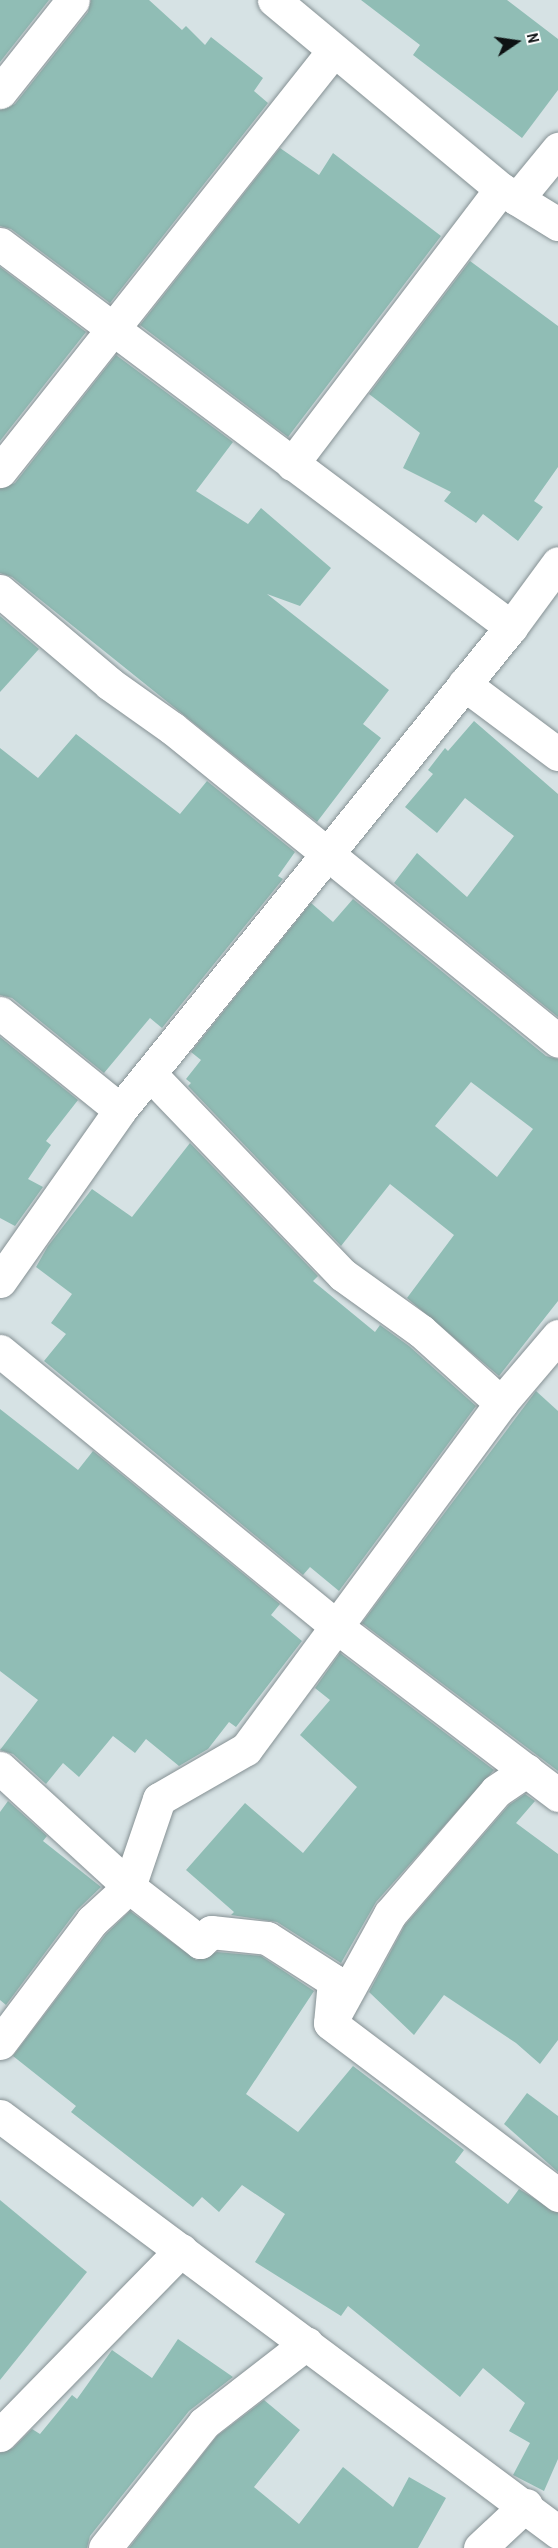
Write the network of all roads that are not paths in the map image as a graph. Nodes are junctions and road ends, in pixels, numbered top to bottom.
1 (73, 0) edge
2 (274, 0) edge
3 (334, 50) junction
4 (0, 92) edge
5 (558, 149) edge
6 (509, 194) junction
7 (558, 224) edge
8 (0, 244) edge
9 (112, 330) junction
10 (292, 464) junction
11 (0, 471) edge
12 (558, 563) edge
13 (0, 591) edge
14 (511, 627) junction
15 (464, 684) junction
16 (558, 754) edge
17 (326, 856) junction
18 (0, 1013) edge
19 (558, 1041) edge
20 (151, 1075) junction
21 (120, 1110) junction
22 (0, 1281) edge
23 (558, 1335) edge
24 (0, 1352) edge
25 (501, 1403) junction
26 (338, 1627) junction
27 (0, 1768) edge
28 (526, 1770) junction
29 (558, 1795) edge
30 (129, 1887) junction
31 (330, 2023) junction
32 (0, 2043) edge
33 (0, 2116) edge
34 (558, 2195) edge
35 (182, 2250) junction
36 (307, 2343) junction
37 (0, 2435) edge
38 (547, 2515) edge
39 (105, 2548) edge
40 (480, 2548) edge

1 - 4 street
2 - 3 street
3 - 6 street
3 - 9 street
5 - 6 street
6 - 7 street
6 - 10 street
8 - 9 street
9 - 10 street
9 - 11 street
10 - 14 street
12 - 14 street
13 - 17 street
14 - 15 street
15 - 16 street
15 - 17 street
17 - 19 street
17 - 20 street
18 - 21 street
20 - 21 street
20 - 25 street
21 - 22 street
23 - 25 street
24 - 26 street
25 - 26 street
26 - 28 street
26 - 30 street
27 - 30 street
28 - 29 street
28 - 31 street
30 - 31 street
30 - 32 street
31 - 34 street
33 - 35 street
35 - 36 street
35 - 37 street
36 - 38 street
36 - 39 street
38 - 40 street

